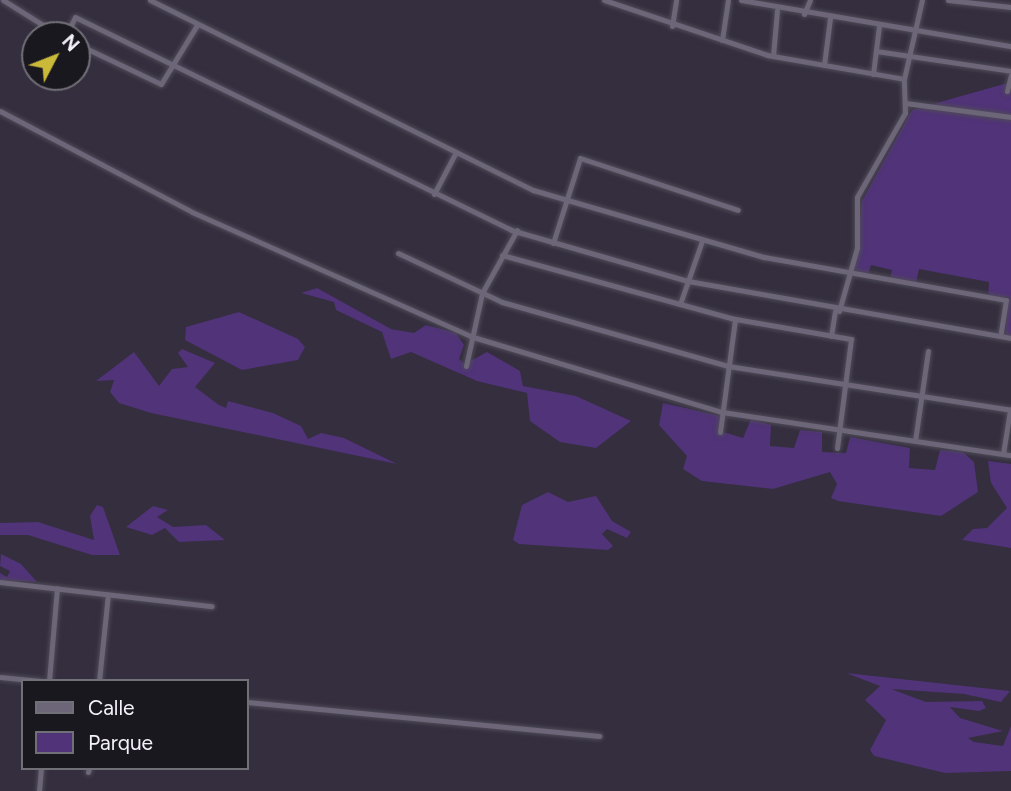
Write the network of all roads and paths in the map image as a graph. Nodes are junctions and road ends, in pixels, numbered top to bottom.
1 (3, 0) edge
2 (150, 0) edge
3 (604, 0) edge
4 (676, 0) edge
5 (728, 0) edge
6 (741, 0) edge
7 (810, 0) edge
8 (922, 0) edge
9 (948, 0) edge
10 (620, 3) edge
11 (1011, 7) edge
12 (777, 10) junction
13 (804, 14) junction
14 (830, 18) junction
15 (37, 21) edge
16 (91, 23) edge
17 (197, 25) junction
18 (672, 26) junction
19 (880, 26) junction
20 (911, 31) junction
21 (723, 40) junction
22 (1011, 46) edge
23 (91, 51) edge
24 (876, 51) junction
25 (907, 55) junction
26 (773, 56) junction
27 (173, 64) junction
28 (824, 65) junction
29 (1011, 73) edge
30 (873, 74) junction
31 (904, 79) junction
32 (1007, 91) dead end
33 (905, 103) junction
34 (0, 111) edge
35 (1011, 117) edge
36 (456, 152) junction
37 (434, 193) junction
38 (565, 200) junction
39 (738, 209) dead end
40 (515, 230) junction
41 (702, 241) junction
42 (553, 243) junction
43 (398, 253) dead end
44 (502, 255) junction
45 (845, 274) junction
46 (688, 281) junction
47 (482, 293) junction
48 (681, 304) junction
49 (837, 311) junction
50 (735, 319) junction
51 (831, 336) junction
52 (1000, 336) junction
53 (473, 337) junction
54 (1011, 338) edge
55 (928, 351) dead end
56 (466, 366) dead end
57 (728, 366) junction
58 (845, 383) junction
59 (922, 394) junction
60 (1011, 410) edge
61 (722, 412) junction
62 (840, 429) junction
63 (720, 432) dead end
64 (915, 441) junction
65 (837, 448) dead end
66 (1003, 454) junction
67 (1011, 455) edge
68 (0, 582) edge
69 (57, 588) junction
70 (108, 594) junction
71 (212, 606) dead end
72 (0, 677) edge
73 (21, 679) edge
74 (49, 679) edge
75 (99, 679) edge
76 (248, 702) edge
77 (598, 736) dead end
78 (41, 770) edge
79 (39, 791) edge

1 - 15 street
2 - 17 street
3 - 10 street
4 - 18 street
5 - 21 street
6 - 12 street
7 - 13 street
8 - 20 street
9 - 11 street
10 - 18 street
12 - 13 street
12 - 26 street
13 - 14 street
14 - 19 street
14 - 28 street
16 - 27 street
17 - 27 street
17 - 36 street
18 - 21 street
19 - 20 street
19 - 24 street
20 - 22 street
20 - 25 street
21 - 26 street
23 - 27 street
24 - 25 street
24 - 30 street
25 - 29 street
25 - 31 street
26 - 28 street
27 - 37 street
28 - 30 street
29 - 32 street
30 - 31 street
31 - 33 street
33 - 35 street
33 - 45 street
34 - 53 street
36 - 37 street
36 - 38 street
37 - 40 street
38 - 39 street
38 - 41 street
38 - 42 street
40 - 42 street
40 - 44 street
41 - 45 street
41 - 46 street
42 - 46 street
43 - 47 street
44 - 47 street
44 - 48 street
45 - 49 street
45 - 52 street
46 - 48 street
46 - 49 street
47 - 53 street
47 - 57 street
48 - 50 street
49 - 51 street
49 - 52 street
50 - 51 street
50 - 57 street
51 - 58 street
52 - 54 street
53 - 56 street
53 - 61 street
55 - 59 street
57 - 58 street
57 - 61 street
58 - 59 street
58 - 62 street
59 - 60 street
59 - 64 street
60 - 66 street
61 - 62 street
61 - 63 street
62 - 64 street
62 - 65 street
64 - 66 street
66 - 67 street
68 - 69 street
69 - 70 street
69 - 74 street
70 - 71 street
70 - 75 street
72 - 73 street
76 - 77 street
78 - 79 street

